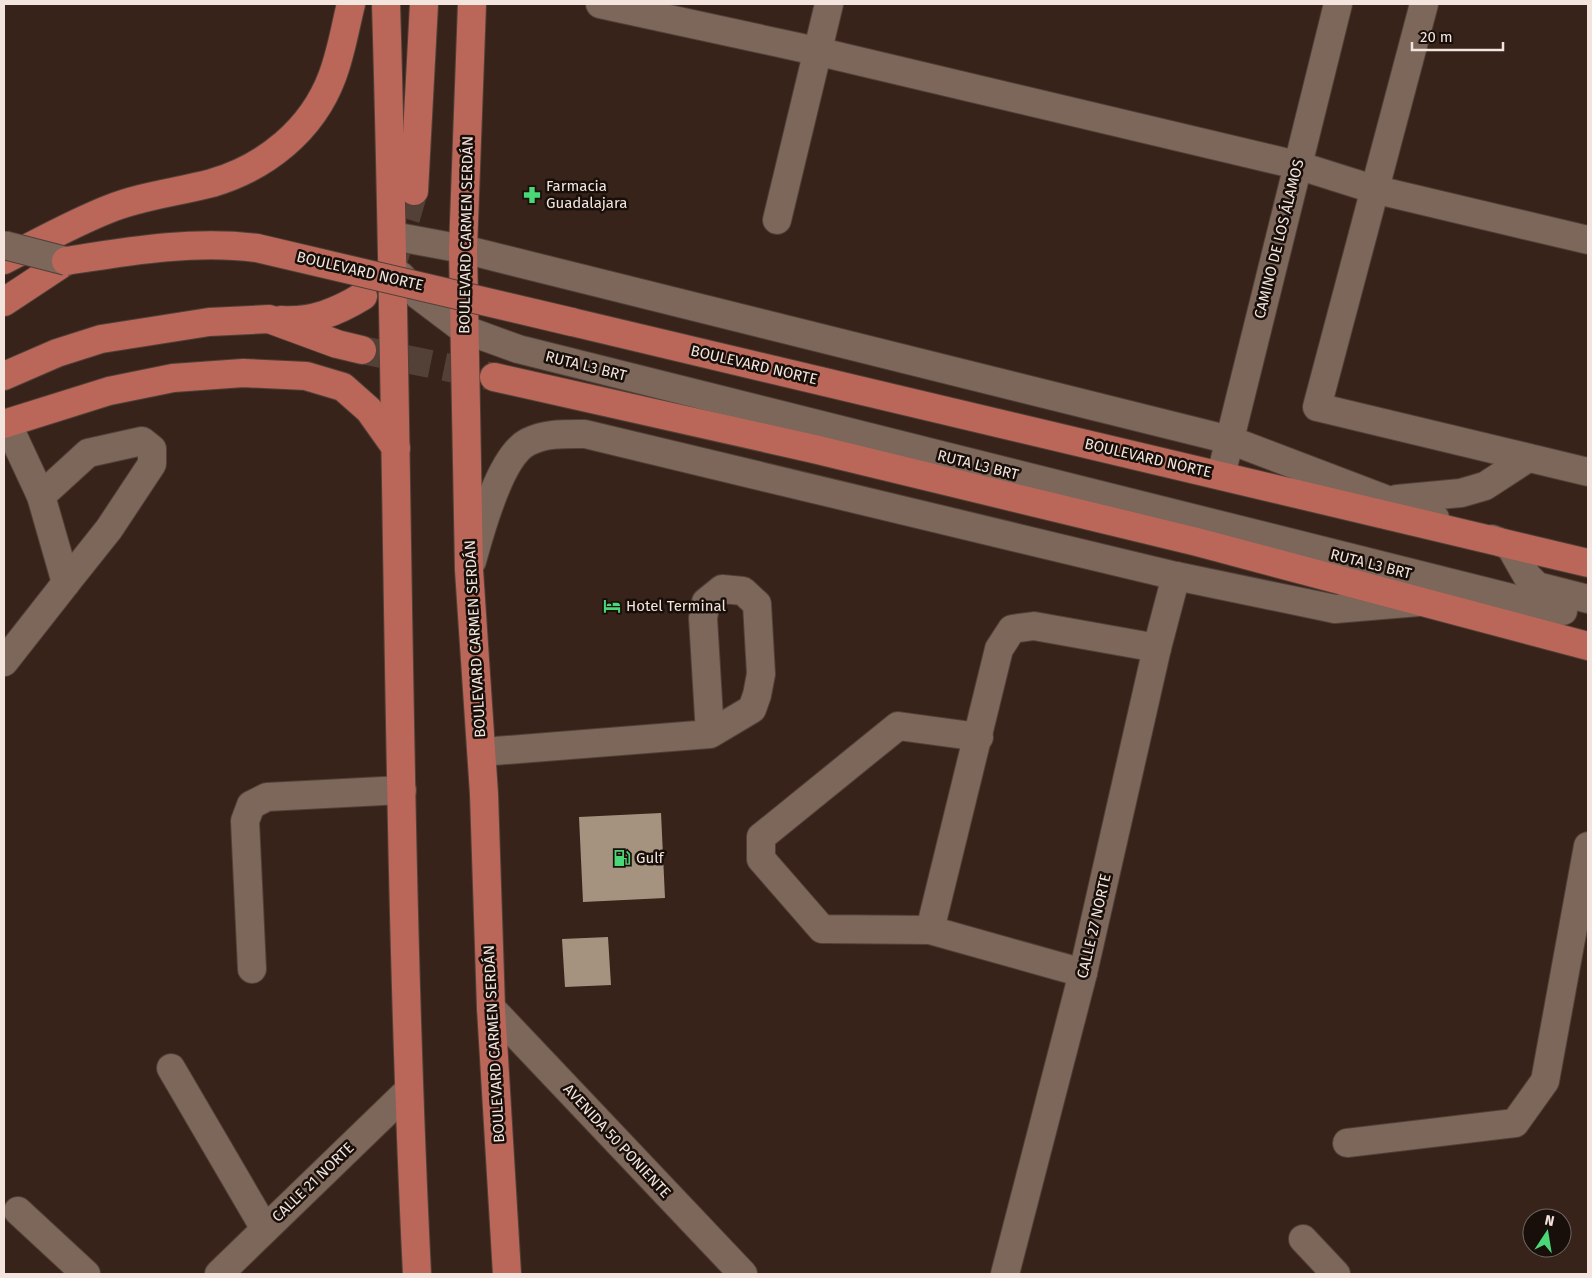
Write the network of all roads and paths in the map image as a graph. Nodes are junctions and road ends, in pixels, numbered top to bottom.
1 (351, 4) edge
2 (386, 4) edge
3 (424, 4) edge
4 (472, 4) edge
5 (600, 4) edge
6 (829, 4) edge
7 (1338, 4) edge
8 (1424, 4) edge
9 (816, 51) junction
10 (1297, 165) junction
11 (1373, 189) junction
12 (414, 191) tunnel mouth
13 (777, 220) dead end
14 (393, 236) junction
15 (1588, 240) edge
16 (4, 245) edge
17 (463, 249) junction
18 (4, 260) edge
19 (66, 261) junction
20 (392, 266) junction
21 (363, 296) dead end
22 (4, 302) edge
23 (269, 319) junction
24 (463, 329) junction
25 (362, 350) tunnel mouth
26 (4, 376) edge
27 (494, 377) tunnel mouth
28 (6, 423) edge
29 (1230, 440) junction
30 (396, 448) junction
31 (1528, 458) junction
32 (1588, 472) edge
33 (1221, 475) junction
34 (41, 496) junction
35 (1386, 499) junction
36 (1359, 509) junction
37 (1510, 546) junction
38 (1588, 563) edge
39 (469, 570) junction
40 (1176, 576) junction
41 (66, 584) junction
42 (1588, 599) edge
43 (1419, 602) junction
44 (1588, 618) edge
45 (1588, 646) edge
46 (1156, 648) junction
47 (4, 662) edge
48 (710, 734) junction
49 (979, 737) junction
50 (482, 752) junction
51 (402, 790) junction
52 (1588, 846) edge
53 (930, 930) junction
54 (252, 969) dead end
55 (1083, 973) junction
56 (491, 1008) junction
57 (171, 1068) dead end
58 (408, 1091) junction
59 (1346, 1144) dead end
60 (18, 1210) dead end
61 (265, 1229) junction
62 (1303, 1239) dead end
63 (86, 1274) edge
64 (219, 1274) edge
65 (417, 1274) edge
66 (507, 1274) edge
67 (743, 1274) edge
68 (1004, 1274) edge
69 (1336, 1274) edge

1 - 18 main road
2 - 14 main road
3 - 12 main road
4 - 17 main road, BOULEVARD CARMEN SERDÁN
5 - 9 street
6 - 9 street
7 - 10 street, CAMINO DE LOS ÁLAMOS
8 - 11 street
9 - 10 street
9 - 13 street
10 - 11 street
10 - 29 street, CAMINO DE LOS ÁLAMOS
11 - 15 street
11 - 31 street
14 - 17 street, BOULEVARD NORTE
14 - 20 main road
16 - 19 street, bridge
17 - 24 main road, BOULEVARD CARMEN SERDÁN
17 - 29 street, BOULEVARD NORTE
19 - 22 main road, BOULEVARD NORTE
19 - 33 main road, BOULEVARD NORTE, bridge
20 - 24 street, RUTA L3 BRT
20 - 30 main road
21 - 23 main road
23 - 25 main road
23 - 26 main road
24 - 39 main road, BOULEVARD CARMEN SERDÁN
24 - 44 street, RUTA L3 BRT
27 - 43 main road
28 - 30 main road
28 - 34 street
29 - 33 street, CAMINO DE LOS ÁLAMOS
29 - 35 street, BOULEVARD NORTE
30 - 51 main road
31 - 32 street
31 - 35 street
33 - 36 main road, BOULEVARD NORTE
34 - 41 street
34 - 41 street
35 - 36 street
35 - 37 street, BOULEVARD NORTE
36 - 37 main road, BOULEVARD NORTE
37 - 38 main road, BOULEVARD NORTE
37 - 42 street
39 - 40 street
39 - 50 main road, BOULEVARD CARMEN SERDÁN
40 - 43 street
40 - 46 street, CALLE 27 NORTE
41 - 47 street
43 - 45 main road
46 - 49 street
46 - 55 street, CALLE 27 NORTE
48 - 48 street
48 - 50 street
49 - 53 street
49 - 53 street
50 - 56 main road, BOULEVARD CARMEN SERDÁN
51 - 54 street
51 - 58 main road
52 - 59 street
53 - 55 street
55 - 68 street, CALLE 27 NORTE
56 - 66 main road, BOULEVARD CARMEN SERDÁN
56 - 67 street, AVENIDA 50 PONIENTE
57 - 61 street
58 - 61 street, CALLE 21 NORTE
58 - 65 main road
60 - 63 street
61 - 64 street, CALLE 21 NORTE
62 - 69 street

